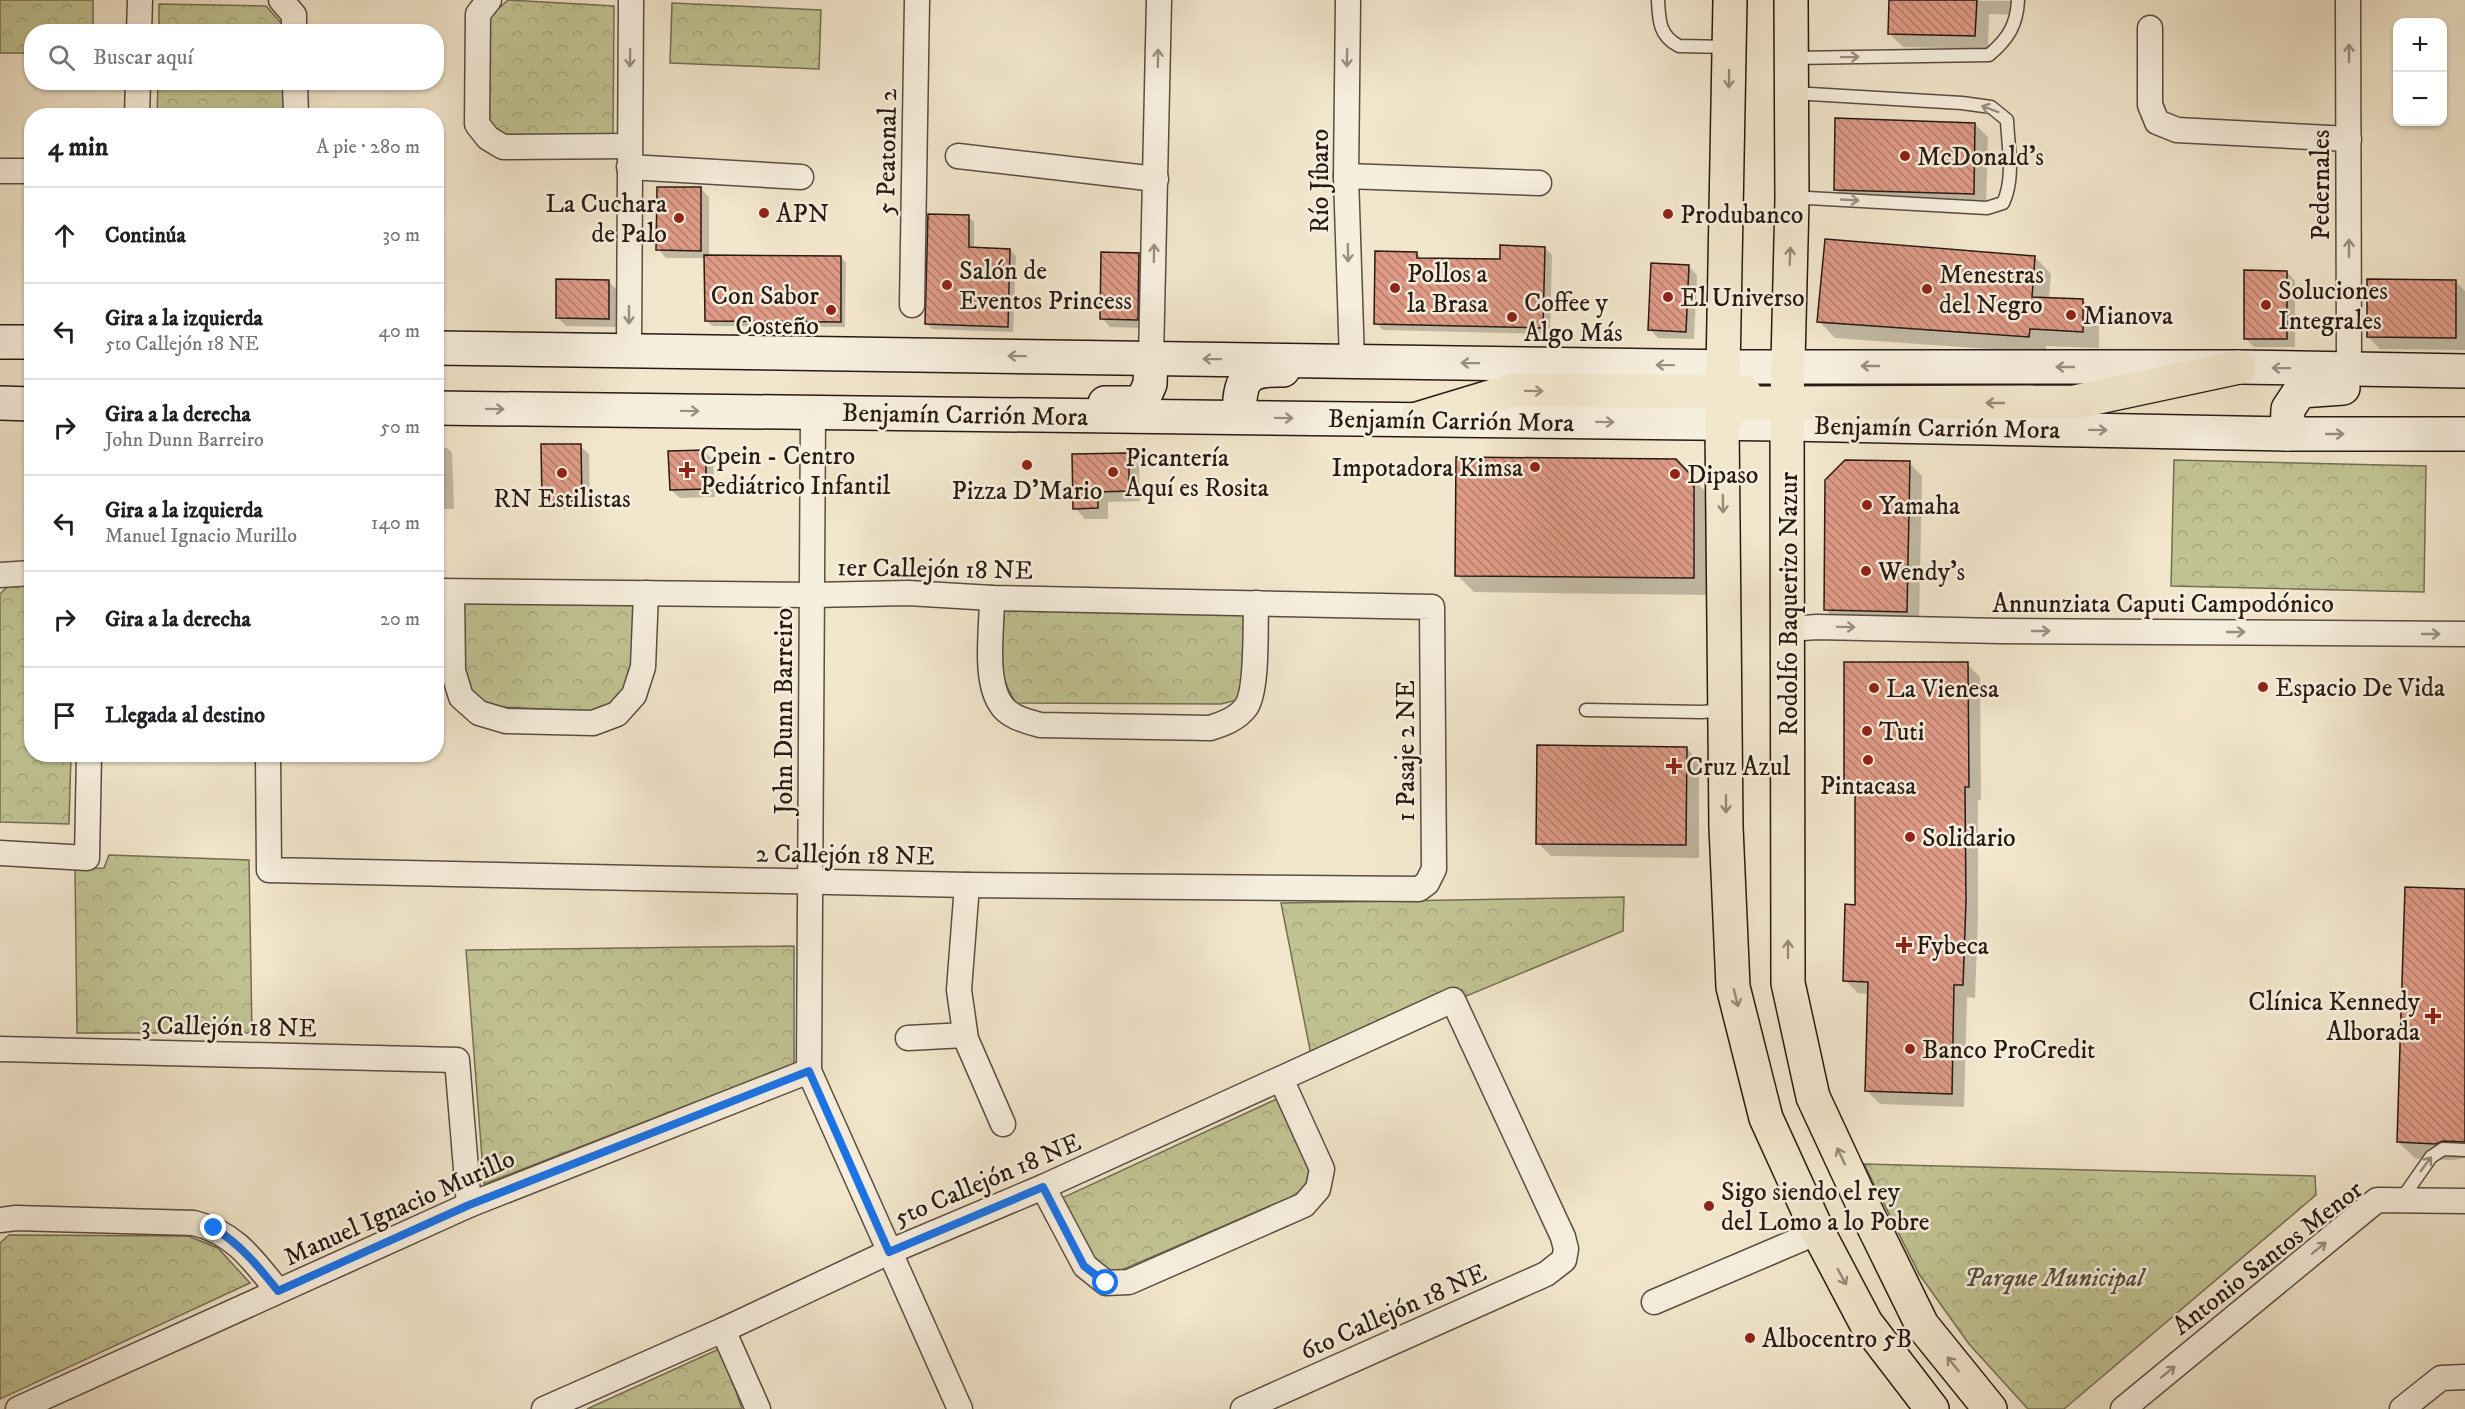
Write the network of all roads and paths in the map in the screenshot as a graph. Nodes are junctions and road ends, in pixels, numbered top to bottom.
1 (140, 0) edge
2 (281, 0) edge
3 (489, 0) edge
4 (631, 0) edge
5 (917, 0) edge
6 (1159, 0) edge
7 (1348, 0) edge
8 (1658, 0) edge
9 (1730, 0) edge
10 (1791, 0) edge
11 (2018, 0) edge
12 (2348, 0) edge
13 (139, 24) edge
14 (294, 24) edge
15 (2150, 28) dead end
16 (1729, 47) junction
17 (1792, 58) junction
18 (138, 90) edge
19 (295, 90) edge
20 (1792, 93) junction
21 (137, 108) edge
22 (296, 108) edge
23 (2349, 139) junction
24 (629, 156) junction
25 (958, 156) dead end
26 (0, 171) edge
27 (24, 171) edge
28 (1346, 176) junction
29 (801, 177) dead end
30 (1155, 179) junction
31 (1539, 183) dead end
32 (1792, 200) junction
33 (912, 305) dead end
34 (0, 342) edge
35 (24, 342) edge
36 (444, 348) edge
37 (628, 351) junction
38 (1151, 358) junction
39 (1352, 361) junction
40 (1788, 366) junction
41 (2239, 368) junction
42 (2349, 369) junction
43 (2460, 371) edge
44 (1726, 387) junction
45 (0, 403) edge
46 (24, 404) edge
47 (444, 408) edge
48 (1776, 409) junction
49 (813, 413) junction
50 (1005, 415) junction
51 (1239, 417) junction
52 (2288, 434) junction
53 (2465, 434) edge
54 (24, 574) edge
55 (0, 575) edge
56 (444, 592) edge
57 (646, 592) junction
58 (812, 595) junction
59 (992, 598) junction
60 (1256, 603) junction
61 (1432, 607) joint
62 (1788, 629) junction
63 (2465, 634) edge
64 (1586, 710) dead end
65 (1725, 710) junction
66 (89, 762) edge
67 (268, 762) edge
68 (0, 853) edge
69 (810, 882) junction
70 (967, 885) junction
71 (1419, 889) joint
72 (965, 1035) junction
73 (908, 1038) dead end
74 (0, 1048) edge
75 (809, 1071) junction
76 (1281, 1079) junction
77 (1003, 1124) dead end
78 (2465, 1150) edge
79 (1043, 1187) junction
80 (2401, 1200) junction
81 (2465, 1201) edge
82 (469, 1205) junction
83 (0, 1220) edge
84 (1818, 1232) junction
85 (889, 1252) junction
86 (1564, 1260) joint
87 (278, 1291) junction
88 (1654, 1302) dead end
89 (723, 1330) junction
90 (2465, 1377) edge
91 (18, 1409) edge
92 (544, 1409) edge
93 (758, 1409) edge
94 (960, 1409) edge
95 (1243, 1409) edge
96 (1932, 1409) edge
97 (1990, 1409) edge
98 (2123, 1409) edge
99 (2402, 1409) edge

1 - 13 street
2 - 14 street
3 - 24 street
4 -> 24 street
5 - 33 street, 5 Peatonal 2
30 -> 6 street
7 -> 28 street, Río Jíbaro
8 - 16 lane
9 - 16 main road
10 - 17 main road
17 -> 11 lane
23 -> 12 street, Pedernales
15 - 23 street
16 -> 44 main road
17 - 20 main road
18 - 21 street
19 - 22 street
20 - 32 main road
32 -> 20 lane
42 -> 23 street, Pedernales
24 - 29 street
24 -> 37 street
25 - 30 street
26 - 27 street
28 - 31 street
28 -> 39 street, Río Jíbaro
38 -> 30 street
40 -> 32 main road
34 - 35 main road
36 - 37 main road, Benjamín Carrión Mora
38 -> 37 main road, Benjamín Carrión Mora
39 -> 38 main road, Benjamín Carrión Mora
38 - 50 main road
44 -> 39 main road, Benjamín Carrión Mora
39 - 51 main road
41 -> 40 main road, Benjamín Carrión Mora
40 - 44 main road, Benjamín Carrión Mora
40 - 48 main road
42 -> 41 main road, Benjamín Carrión Mora
41 -> 48 main road
42 - 43 main road, Benjamín Carrión Mora
43 - 52 main road
44 - 48 main road
44 - 48 main road
51 -> 44 main road, Benjamín Carrión Mora
44 -> 65 main road
45 - 46 main road
47 -> 49 main road, Benjamín Carrión Mora
48 -> 52 main road, Benjamín Carrión Mora
48 - 62 main road, Rodolfo Baquerizo Nazur
49 - 50 main road, Benjamín Carrión Mora
49 - 58 street, John Dunn Barreiro
50 - 51 main road, Benjamín Carrión Mora
52 -> 53 main road, Benjamín Carrión Mora
54 - 55 street
56 - 57 street, 1er Callejón 18 NE
56 - 57 street
57 - 58 street, 1er Callejón 18 NE
58 - 59 street, 1er Callejón 18 NE
58 - 69 street, John Dunn Barreiro
59 - 60 street, 1er Callejón 18 NE
59 - 60 street
60 - 61 street, 1er Callejón 18 NE
61 - 71 street, 1 Pasaje 2 NE
62 -> 63 street, Annunziata Caputi Campodónico
97 -> 62 main road, Rodolfo Baquerizo Nazur
64 - 65 lane
65 -> 84 main road
66 - 68 street
67 - 69 street, 2 Callejón 18 NE
69 - 70 street, 2 Callejón 18 NE
69 - 75 street, John Dunn Barreiro
70 - 71 street, 2 Callejón 18 NE
70 - 72 street
72 - 73 street
72 - 77 street
74 - 82 street, 3 Callejón 18 NE
75 - 82 street, Manuel Ignacio Murillo
75 - 85 street, John Dunn Barreiro
76 - 79 street, 5to Callejón 18 NE
76 - 79 street
76 - 86 street, 5to Callejón 18 NE
80 -> 78 lane
79 - 85 street, 5to Callejón 18 NE
80 - 81 street, Antonio Santos Menor
98 -> 80 street, Antonio Santos Menor
82 - 87 street, Manuel Ignacio Murillo
83 - 87 street
84 - 88 street
84 -> 96 main road
85 - 89 street, 5to Callejón 18 NE
85 - 94 street, John Dunn Barreiro
86 - 95 street, 6to Callejón 18 NE
87 - 91 street, Manuel Ignacio Murillo
89 - 92 street, 5to Callejón 18 NE
89 - 93 street
90 - 99 street

